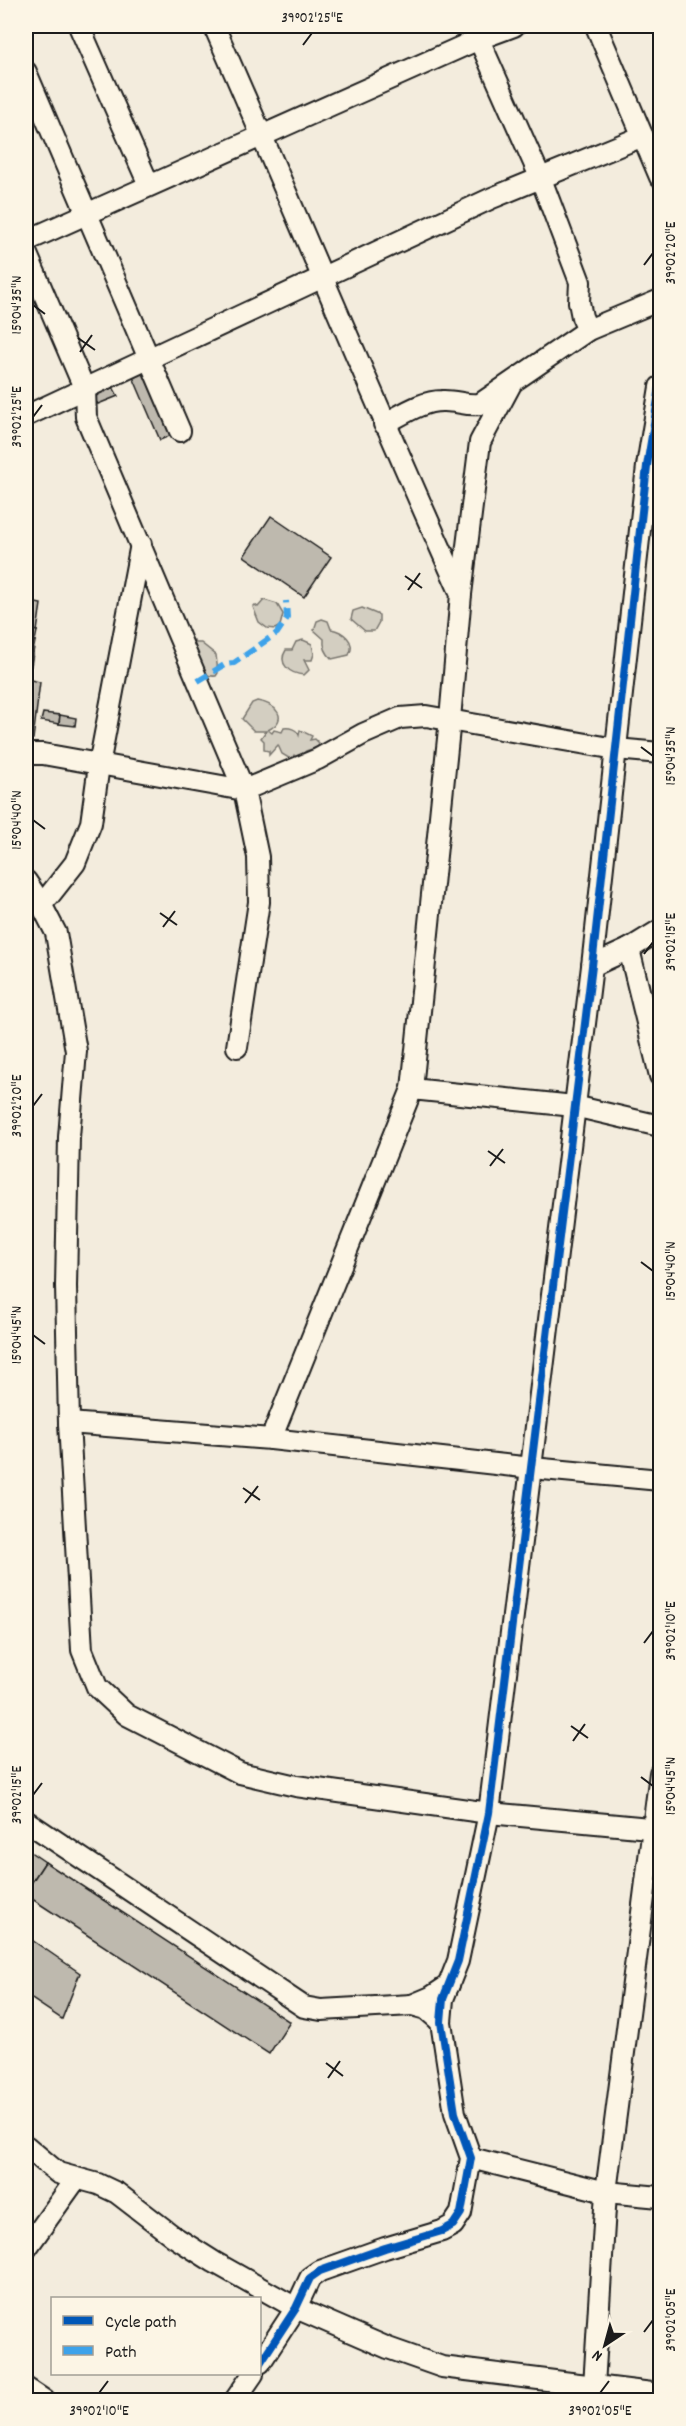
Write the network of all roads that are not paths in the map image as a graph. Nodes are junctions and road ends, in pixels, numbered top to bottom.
1 (79, 26) edge
2 (214, 26) edge
3 (514, 26) edge
4 (596, 26) edge
5 (476, 32) edge
6 (26, 72) edge
7 (262, 135) junction
8 (643, 136) junction
9 (660, 177) edge
10 (541, 179) junction
11 (149, 185) junction
12 (86, 215) junction
13 (26, 241) edge
14 (26, 252) edge
15 (325, 278) junction
16 (660, 300) edge
17 (588, 330) junction
18 (147, 358) junction
19 (511, 384) junction
20 (660, 387) edge
21 (86, 390) junction
22 (26, 416) edge
23 (384, 424) junction
24 (180, 430) dead end
25 (141, 544) junction
26 (461, 594) junction
27 (450, 718) junction
28 (616, 749) junction
29 (660, 753) edge
30 (26, 754) edge
31 (99, 765) junction
32 (244, 790) junction
33 (26, 881) edge
34 (33, 905) edge
35 (660, 930) edge
36 (629, 949) junction
37 (592, 966) junction
38 (237, 1047) dead end
39 (660, 1076) edge
40 (412, 1089) junction
41 (574, 1106) junction
42 (660, 1126) edge
43 (69, 1424) junction
44 (271, 1439) junction
45 (532, 1468) junction
46 (660, 1480) edge
47 (660, 1773) edge
48 (489, 1813) junction
49 (26, 1821) edge
50 (657, 1829) edge
51 (449, 1985) junction
52 (412, 2005) junction
53 (441, 2022) junction
54 (26, 2146) edge
55 (471, 2158) junction
56 (76, 2179) junction
57 (606, 2192) junction
58 (660, 2197) edge
59 (26, 2249) edge
60 (296, 2308) junction
61 (261, 2361) edge
62 (252, 2375) edge
63 (594, 2386) junction
64 (26, 2388) edge
65 (660, 2394) edge
66 (44, 2400) edge
67 (235, 2400) edge

1 - 11 street
2 - 7 street
3 - 5 street
4 - 8 street
5 - 7 street
5 - 10 street
6 - 12 street
7 - 11 street
7 - 15 street
8 - 9 street
8 - 10 street
10 - 15 street
10 - 17 street
11 - 12 street
12 - 13 street
12 - 18 street
14 - 21 street
15 - 18 street
15 - 23 street
16 - 17 street
17 - 19 street
18 - 21 street
18 - 24 street
19 - 23 street
19 - 26 street
20 - 28 street
21 - 22 street
21 - 25 street
23 - 26 street
25 - 31 street
25 - 32 street
26 - 27 street
27 - 28 street
27 - 32 street
27 - 40 street
28 - 29 street
28 - 37 street
30 - 31 street
31 - 32 street
31 - 34 street
32 - 38 street
33 - 34 street
34 - 43 street
35 - 36 street
36 - 37 street
36 - 39 street
37 - 41 street
40 - 41 street
40 - 44 street
41 - 42 street
41 - 45 street
43 - 44 street
43 - 48 street
44 - 45 street
45 - 46 street
45 - 48 street
47 - 50 street
48 - 50 street
48 - 51 street
49 - 52 street
50 - 57 street
51 - 52 street
51 - 53 street
52 - 53 street
53 - 55 street
54 - 56 street
55 - 57 street
55 - 60 street
56 - 59 street
56 - 60 street
57 - 58 street
57 - 63 street
60 - 61 street
60 - 63 street
62 - 67 street
63 - 65 street
64 - 66 street

